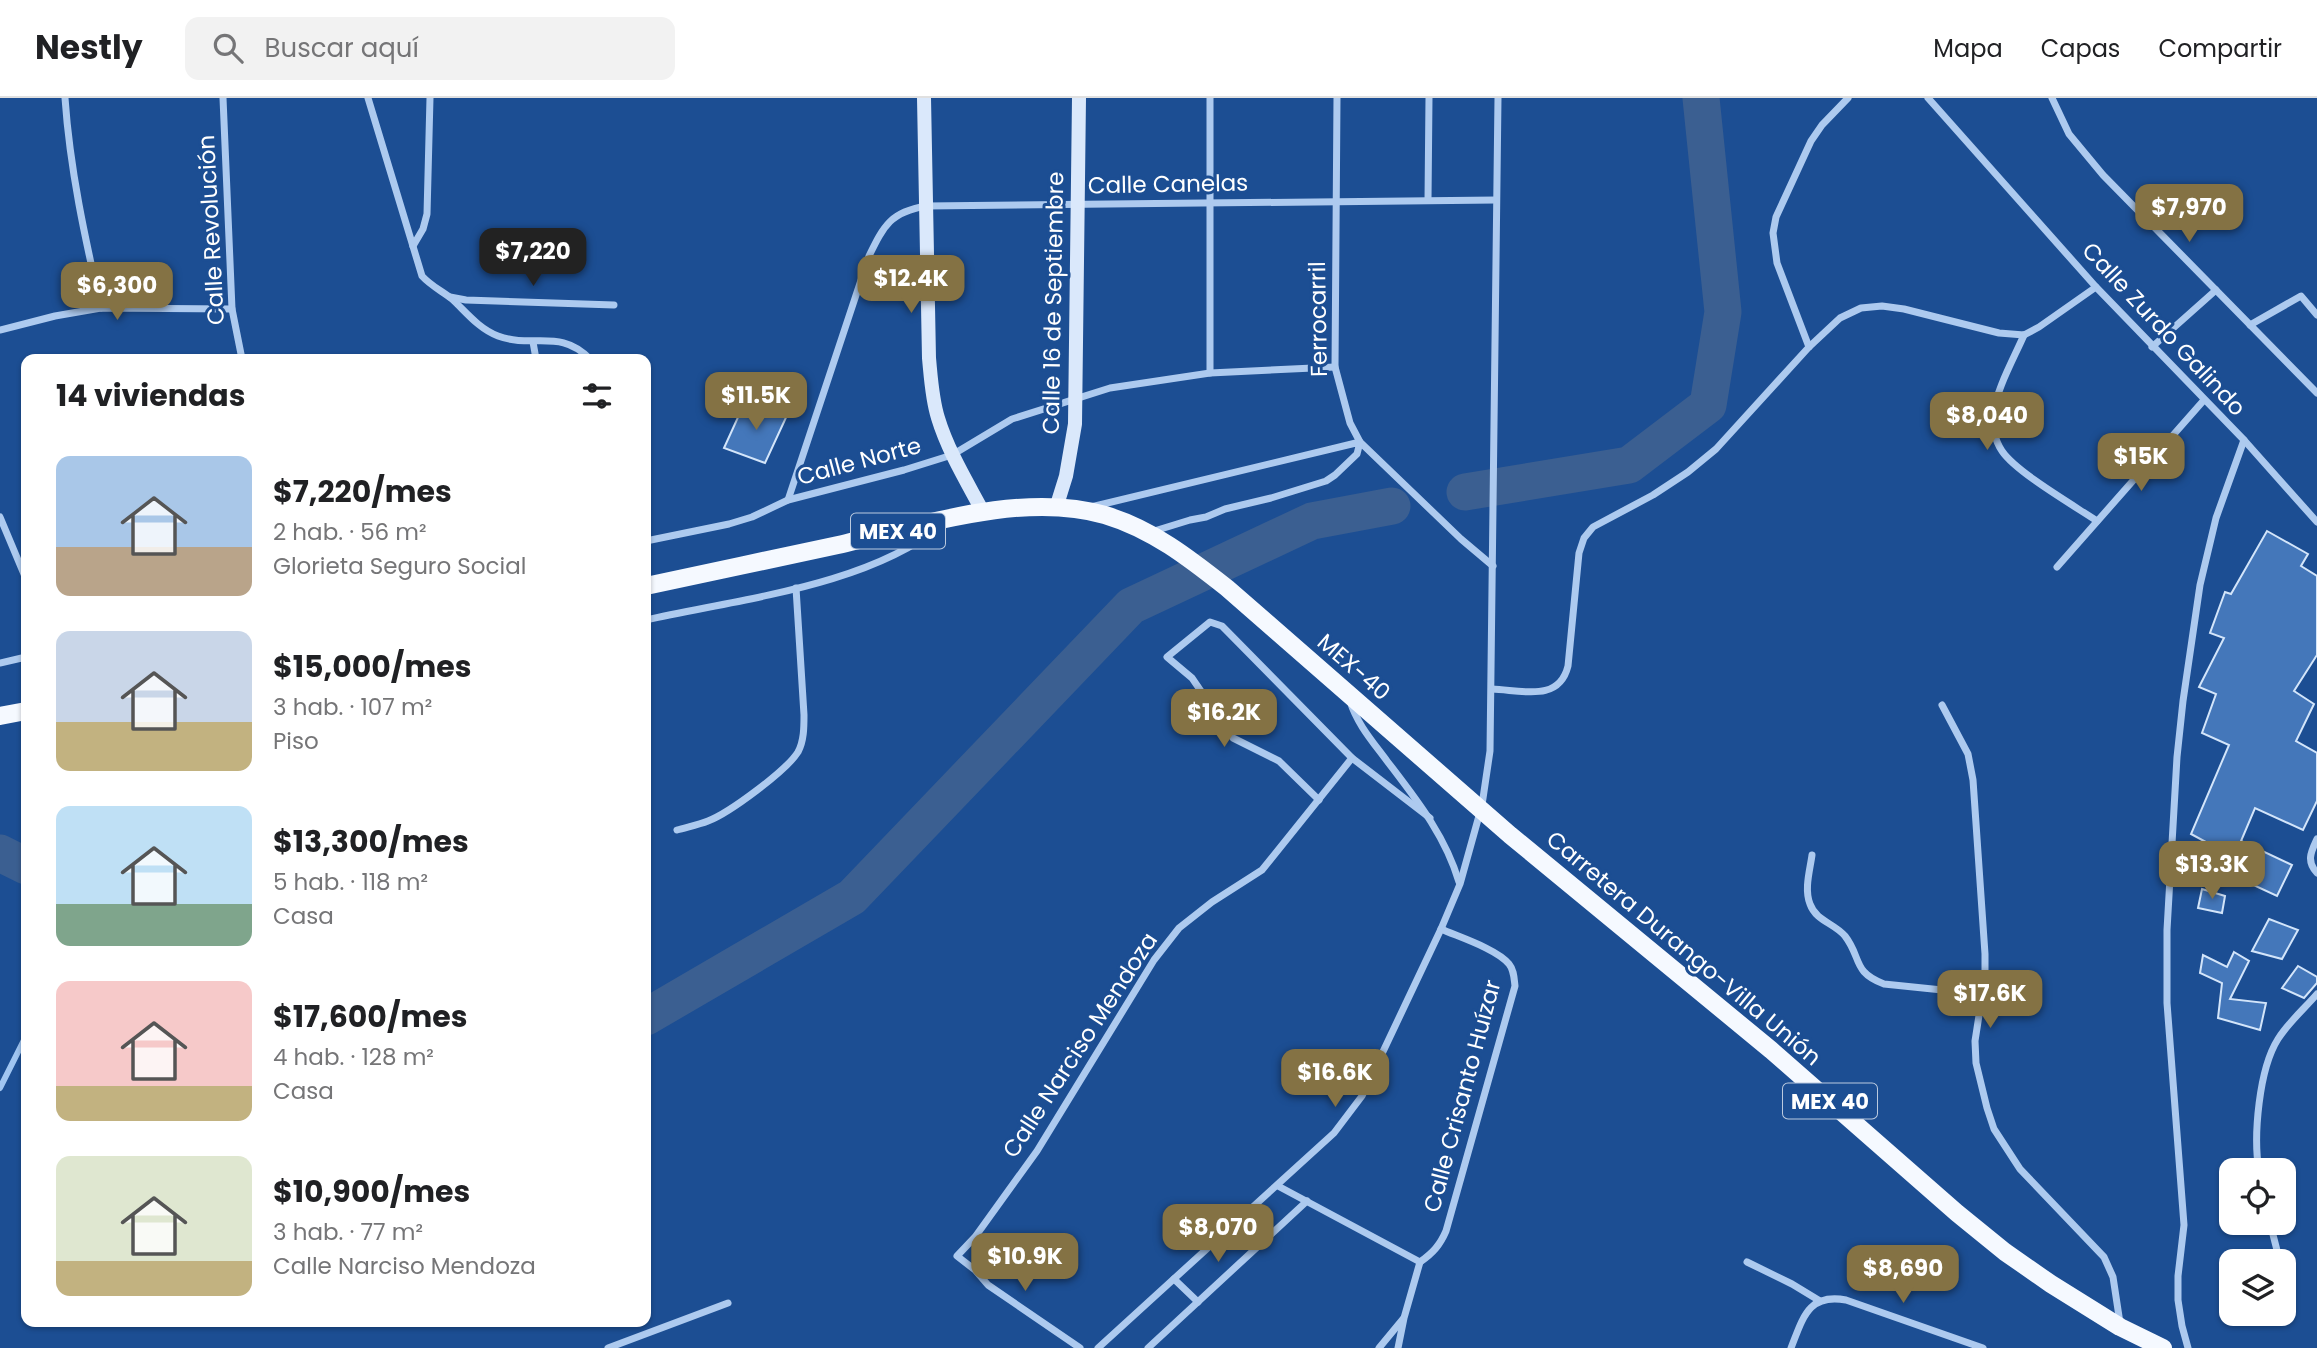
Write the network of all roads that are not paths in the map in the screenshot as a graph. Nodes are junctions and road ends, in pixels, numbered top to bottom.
1 (65, 98) edge
2 (223, 98) edge
3 (368, 98) edge
4 (430, 98) edge
5 (925, 98) edge
6 (1079, 98) edge
7 (1210, 98) edge
8 (1337, 98) edge
9 (1429, 98) edge
10 (1498, 98) edge
11 (1848, 98) edge
12 (1928, 98) edge
13 (2052, 98) edge
14 (1496, 200) junction
15 (1427, 201) junction
16 (1210, 202) junction
17 (1336, 203) junction
18 (1078, 204) junction
19 (926, 206) junction
20 (413, 246) junction
21 (2096, 286) junction
22 (2216, 290) junction
23 (449, 297) junction
24 (614, 304) dead end
25 (101, 308) junction
26 (232, 309) junction
27 (2317, 315) edge
28 (2250, 325) junction
29 (0, 330) edge
30 (2024, 335) junction
31 (533, 342) junction
32 (1809, 347) junction
33 (2152, 347) junction
34 (241, 354) edge
35 (535, 354) edge
36 (585, 354) edge
37 (1335, 367) junction
38 (1210, 373) junction
39 (2317, 393) edge
40 (1075, 397) junction
41 (2204, 400) junction
42 (2244, 440) junction
43 (1360, 442) junction
44 (952, 455) junction
45 (788, 500) junction
46 (1056, 508) junction
47 (1080, 510) junction
48 (983, 512) junction
49 (0, 517) edge
50 (949, 520) junction
51 (2097, 522) junction
52 (2317, 522) edge
53 (1150, 532) junction
54 (651, 540) edge
55 (1493, 566) junction
56 (21, 567) edge
57 (2057, 567) dead end
58 (651, 585) edge
59 (796, 588) junction
60 (651, 619) edge
61 (21, 658) edge
62 (0, 663) edge
63 (1492, 689) junction
64 (1347, 694) junction
65 (1942, 705) dead end
66 (21, 712) edge
67 (0, 716) edge
68 (1352, 758) junction
69 (1319, 800) junction
70 (1430, 818) junction
71 (677, 830) dead end
72 (1510, 835) joint
73 (2317, 839) edge
74 (1812, 855) dead end
75 (2317, 873) edge
76 (1460, 884) junction
77 (1441, 929) junction
78 (1981, 994) junction
79 (2317, 995) edge
80 (2258, 1158) edge
81 (1278, 1186) junction
82 (1307, 1201) junction
83 (1420, 1262) junction
84 (1747, 1262) dead end
85 (1174, 1279) junction
86 (1820, 1301) junction
87 (1198, 1302) junction
88 (728, 1303) dead end
89 (1404, 1318) junction
90 (2120, 1327) junction
91 (608, 1348) edge
92 (1080, 1348) edge
93 (1098, 1348) edge
94 (1148, 1348) edge
95 (1380, 1348) edge
96 (1398, 1348) edge
97 (1791, 1348) edge
98 (1983, 1348) edge
99 (2163, 1348) edge
100 (2188, 1348) edge

1 - 25 street
2 - 26 street, Calle Revolución
3 - 20 street
4 - 20 street
5 - 19 street
6 - 18 street, Calle 16 de Septiembre
7 - 16 street
8 - 17 street, Ferrocarril
9 - 15 street
10 - 14 street
11 - 32 street
12 - 21 street, Calle Zurdo Galindo
13 - 22 street
14 - 15 street, Calle Canelas
14 - 55 street
15 - 17 street, Calle Canelas
16 - 17 street, Calle Canelas
16 - 18 street, Calle Canelas
16 - 38 street
17 - 37 street, Ferrocarril
18 - 19 street, Calle Canelas
18 - 40 street, Calle 16 de Septiembre
19 - 44 street
19 - 45 street, Calle Canelas
20 - 23 street
21 - 30 street
21 - 33 street, Calle Zurdo Galindo
22 - 28 street
22 - 33 street
23 - 24 street
23 - 31 street
25 - 26 street
25 - 29 street
26 - 34 street, Calle Revolución
27 - 28 street
28 - 39 street
30 - 32 street
30 - 51 street
31 - 35 street
31 - 36 street
32 - 63 street
33 - 41 street, Calle Zurdo Galindo
37 - 38 street, Calle Norte
37 - 43 street, Ferrocarril
38 - 40 street, Calle Norte
40 - 44 street, Calle Norte
40 - 46 street, Calle 16 de Septiembre
41 - 42 street, Calle Zurdo Galindo
41 - 51 street
42 - 52 street, Calle Zurdo Galindo
42 - 100 street
43 - 47 street
43 - 53 street
43 - 55 street, Ferrocarril
44 - 45 street, Calle Norte
44 - 48 street
45 - 54 street, Calle Norte
46 - 47 main road, MEX 40
46 - 48 main road, MEX 40
47 - 53 main road, MEX 40
48 - 50 main road, MEX 40
49 - 56 street
50 - 58 main road, MEX 40
50 - 59 street
51 - 57 street
53 - 64 main road, MEX-40 / MEX 40
55 - 63 street
59 - 60 street
59 - 71 street
61 - 62 street
63 - 76 street
64 - 70 street
64 - 72 main road, MEX-40 / MEX 40
65 - 78 street
66 - 67 main road
68 - 69 street, Calle Narciso Mendoza
68 - 69 street
68 - 70 street
69 - 92 street, Calle Narciso Mendoza
70 - 76 street
72 - 90 main road, Carretera Durango-Villa Unión / MEX 40
73 - 75 street
74 - 78 street
76 - 77 street
77 - 81 street
77 - 83 street, Calle Crisanto Huízar
78 - 90 street
79 - 80 street
81 - 82 street
81 - 85 street
82 - 83 street
82 - 87 street
83 - 89 street, Calle Crisanto Huízar
84 - 86 street
85 - 87 street
85 - 93 street
86 - 97 street
86 - 98 street
87 - 94 street
88 - 91 street
89 - 95 street
89 - 96 street, Calle Crisanto Huízar
90 - 99 main road, Carretera Durango-Villa Unión / MEX 40

